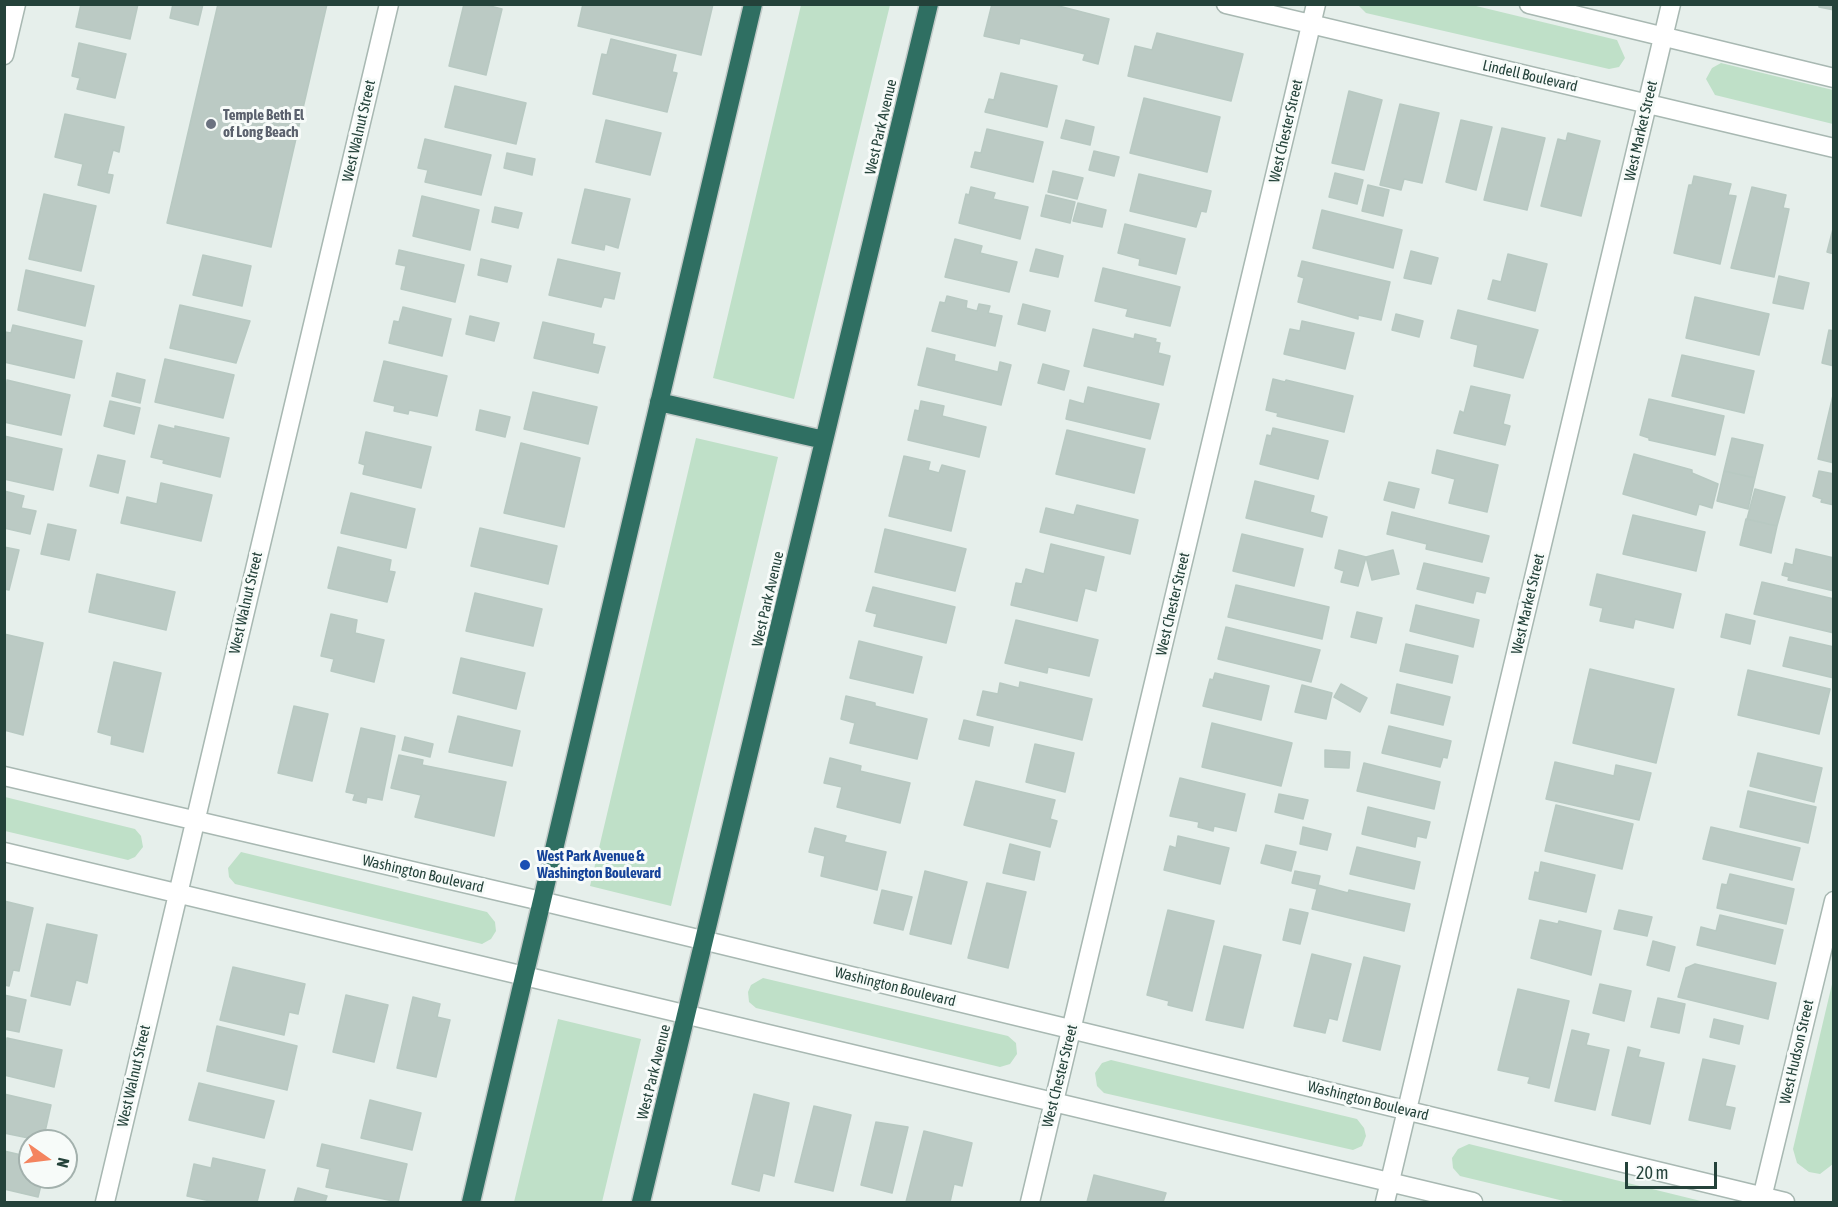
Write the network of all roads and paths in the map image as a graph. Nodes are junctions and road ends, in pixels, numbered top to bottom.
1 (16, 4) edge
2 (389, 4) edge
3 (753, 4) edge
4 (929, 4) edge
5 (1226, 4) edge
6 (1316, 4) edge
7 (1529, 4) edge
8 (1671, 4) edge
9 (1312, 25) junction
10 (1663, 37) junction
11 (4, 55) edge
12 (1833, 78) edge
13 (1647, 104) junction
14 (1833, 148) edge
15 (659, 402) junction
16 (824, 440) junction
17 (4, 776) edge
18 (194, 819) junction
19 (4, 852) edge
20 (176, 892) junction
21 (541, 901) junction
22 (1833, 901) edge
23 (704, 941) junction
24 (524, 976) junction
25 (687, 1015) junction
26 (1071, 1029) junction
27 (1054, 1102) junction
28 (1407, 1111) junction
29 (1390, 1183) junction
30 (1762, 1200) edge
31 (105, 1203) edge
32 (471, 1203) edge
33 (641, 1203) edge
34 (1030, 1203) edge
35 (1385, 1203) edge
36 (1473, 1203) edge
37 (1785, 1203) edge

1 - 11 street
2 - 18 street, West Walnut Street
3 - 15 highway
4 - 16 highway, West Park Avenue
5 - 9 street, Lindell Boulevard
6 - 9 street, West Chester Street
7 - 10 street
8 - 10 street, West Market Street
9 - 13 street, Lindell Boulevard
9 - 26 street, West Chester Street
10 - 12 street
10 - 13 street, West Market Street
13 - 14 street, Lindell Boulevard
13 - 28 street, West Market Street
15 - 16 highway
15 - 21 highway
16 - 23 highway, West Park Avenue
17 - 18 street, Washington Boulevard
18 - 20 street, West Walnut Street
18 - 21 street, Washington Boulevard
19 - 20 street
20 - 24 street
20 - 31 street, West Walnut Street
21 - 23 street, Washington Boulevard
21 - 24 highway
22 - 30 street, West Hudson Street
23 - 25 highway, West Park Avenue
23 - 26 street, Washington Boulevard
24 - 25 street
24 - 32 highway
25 - 27 street
25 - 33 highway, West Park Avenue
26 - 27 street, West Chester Street
26 - 28 street, Washington Boulevard
27 - 29 street
27 - 34 street, West Chester Street
28 - 29 street, West Market Street
28 - 30 street, Washington Boulevard
29 - 35 street, West Market Street
29 - 36 street
30 - 37 street, Washington Boulevard

